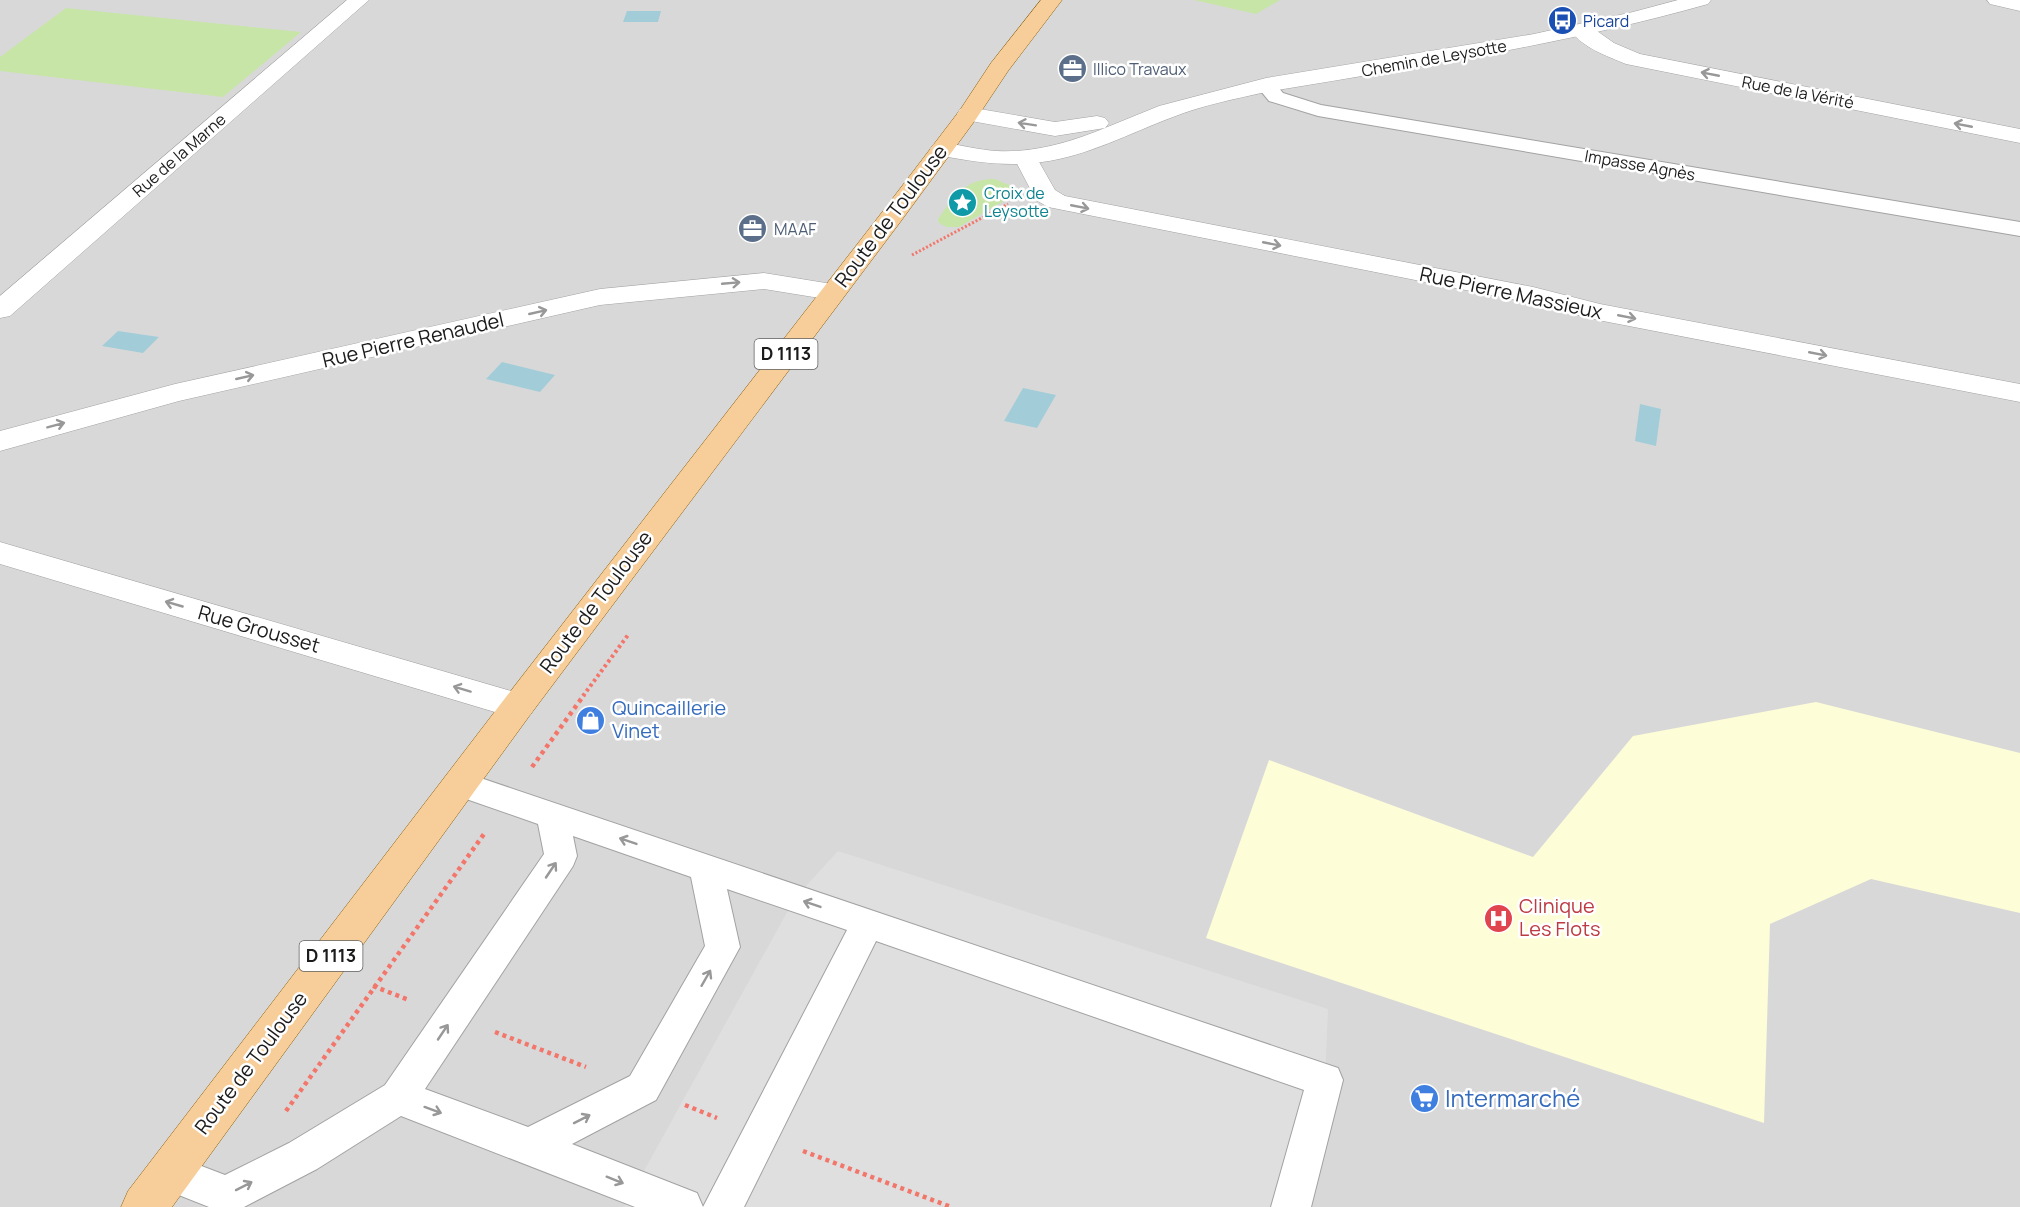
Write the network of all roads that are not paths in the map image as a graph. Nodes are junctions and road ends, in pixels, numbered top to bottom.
1 (359, 0) edge
2 (1052, 0) edge
3 (1701, 0) edge
4 (1997, 0) edge
5 (2020, 5) edge
6 (1582, 31) junction
7 (1266, 85) junction
8 (968, 114) junction
9 (2020, 136) edge
10 (1057, 140) junction
11 (942, 149) junction
12 (1026, 158) junction
13 (2020, 230) edge
14 (832, 292) junction
15 (0, 310) edge
16 (2020, 393) edge
17 (0, 441) edge
18 (0, 553) edge
19 (518, 706) junction
20 (460, 784) junction
21 (552, 815) junction
22 (706, 868) junction
23 (868, 923) junction
24 (398, 1097) junction
25 (530, 1146) junction
26 (170, 1173) junction
27 (144, 1207) edge
28 (683, 1207) edge
29 (723, 1207) edge
30 (1291, 1207) edge

1 - 15 street, Rue de la Marne
2 - 8 main road, Route de Toulouse / D 1113
3 - 6 street, Chemin de Leysotte
4 - 5 street
6 - 7 street, Chemin de Leysotte
9 -> 6 street, Rue de la Vérité
7 - 10 street, Chemin de Leysotte
7 - 13 lane, Impasse Agnès
10 -> 8 street, Chemin de Leysotte
8 - 11 main road, Route de Toulouse / D 1113
10 - 12 street, Chemin de Leysotte
11 - 12 street, Chemin de Leysotte
11 - 14 main road, Route de Toulouse / D 1113
12 -> 16 street, Rue Pierre Massieux
17 -> 14 street, Rue Pierre Renaudel
14 - 19 main road, Route de Toulouse / D 1113
19 -> 18 street, Rue Grousset
19 - 20 main road, Route de Toulouse / D 1113
20 - 21 lane
20 - 26 main road, Route de Toulouse / D 1113
22 -> 21 lane
24 -> 21 lane
23 -> 22 lane
25 -> 22 lane
23 - 29 lane
23 - 30 lane
24 -> 25 lane
26 -> 24 lane
25 -> 28 lane
26 - 27 main road, Route de Toulouse / D 1113

